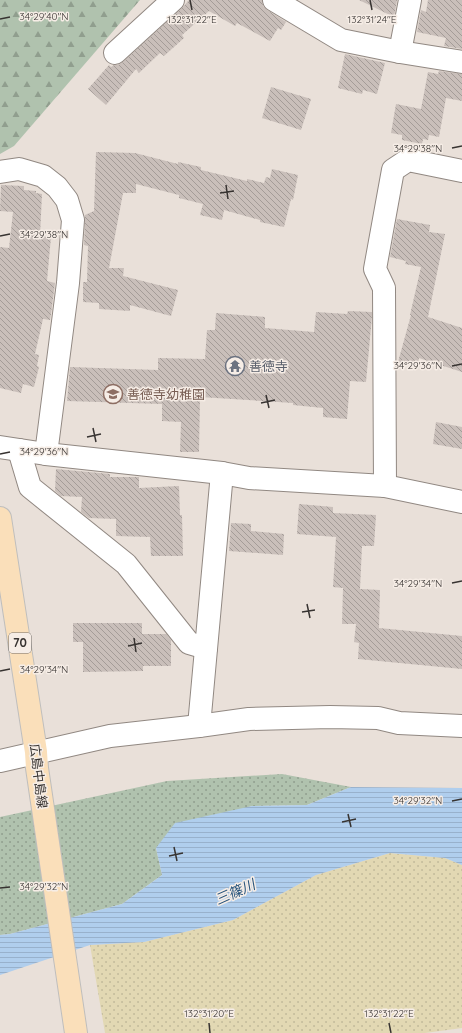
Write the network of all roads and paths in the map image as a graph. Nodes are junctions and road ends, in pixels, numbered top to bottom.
1 (173, 0) edge
2 (274, 0) edge
3 (410, 0) edge
4 (400, 52) junction
5 (115, 53) dead end
6 (462, 62) edge
7 (462, 171) edge
8 (0, 172) edge
9 (10, 448) edge
10 (46, 454) junction
11 (222, 473) junction
12 (385, 486) junction
13 (462, 502) edge
14 (0, 518) edge
15 (206, 648) junction
16 (199, 726) junction
17 (462, 726) edge
18 (0, 751) edge
19 (37, 760) junction
20 (0, 761) edge
21 (76, 1033) edge

1 - 5 street
2 - 4 street
3 - 4 street
4 - 6 street
7 - 12 street
8 - 10 street
9 - 10 street
9 - 15 street
10 - 11 street
11 - 12 street
11 - 15 street
12 - 13 street
14 - 19 main road, 広島中島線 / 70
15 - 16 street
16 - 17 street
16 - 19 street
18 - 19 street
19 - 20 street
19 - 21 main road, 広島中島線 / 70

